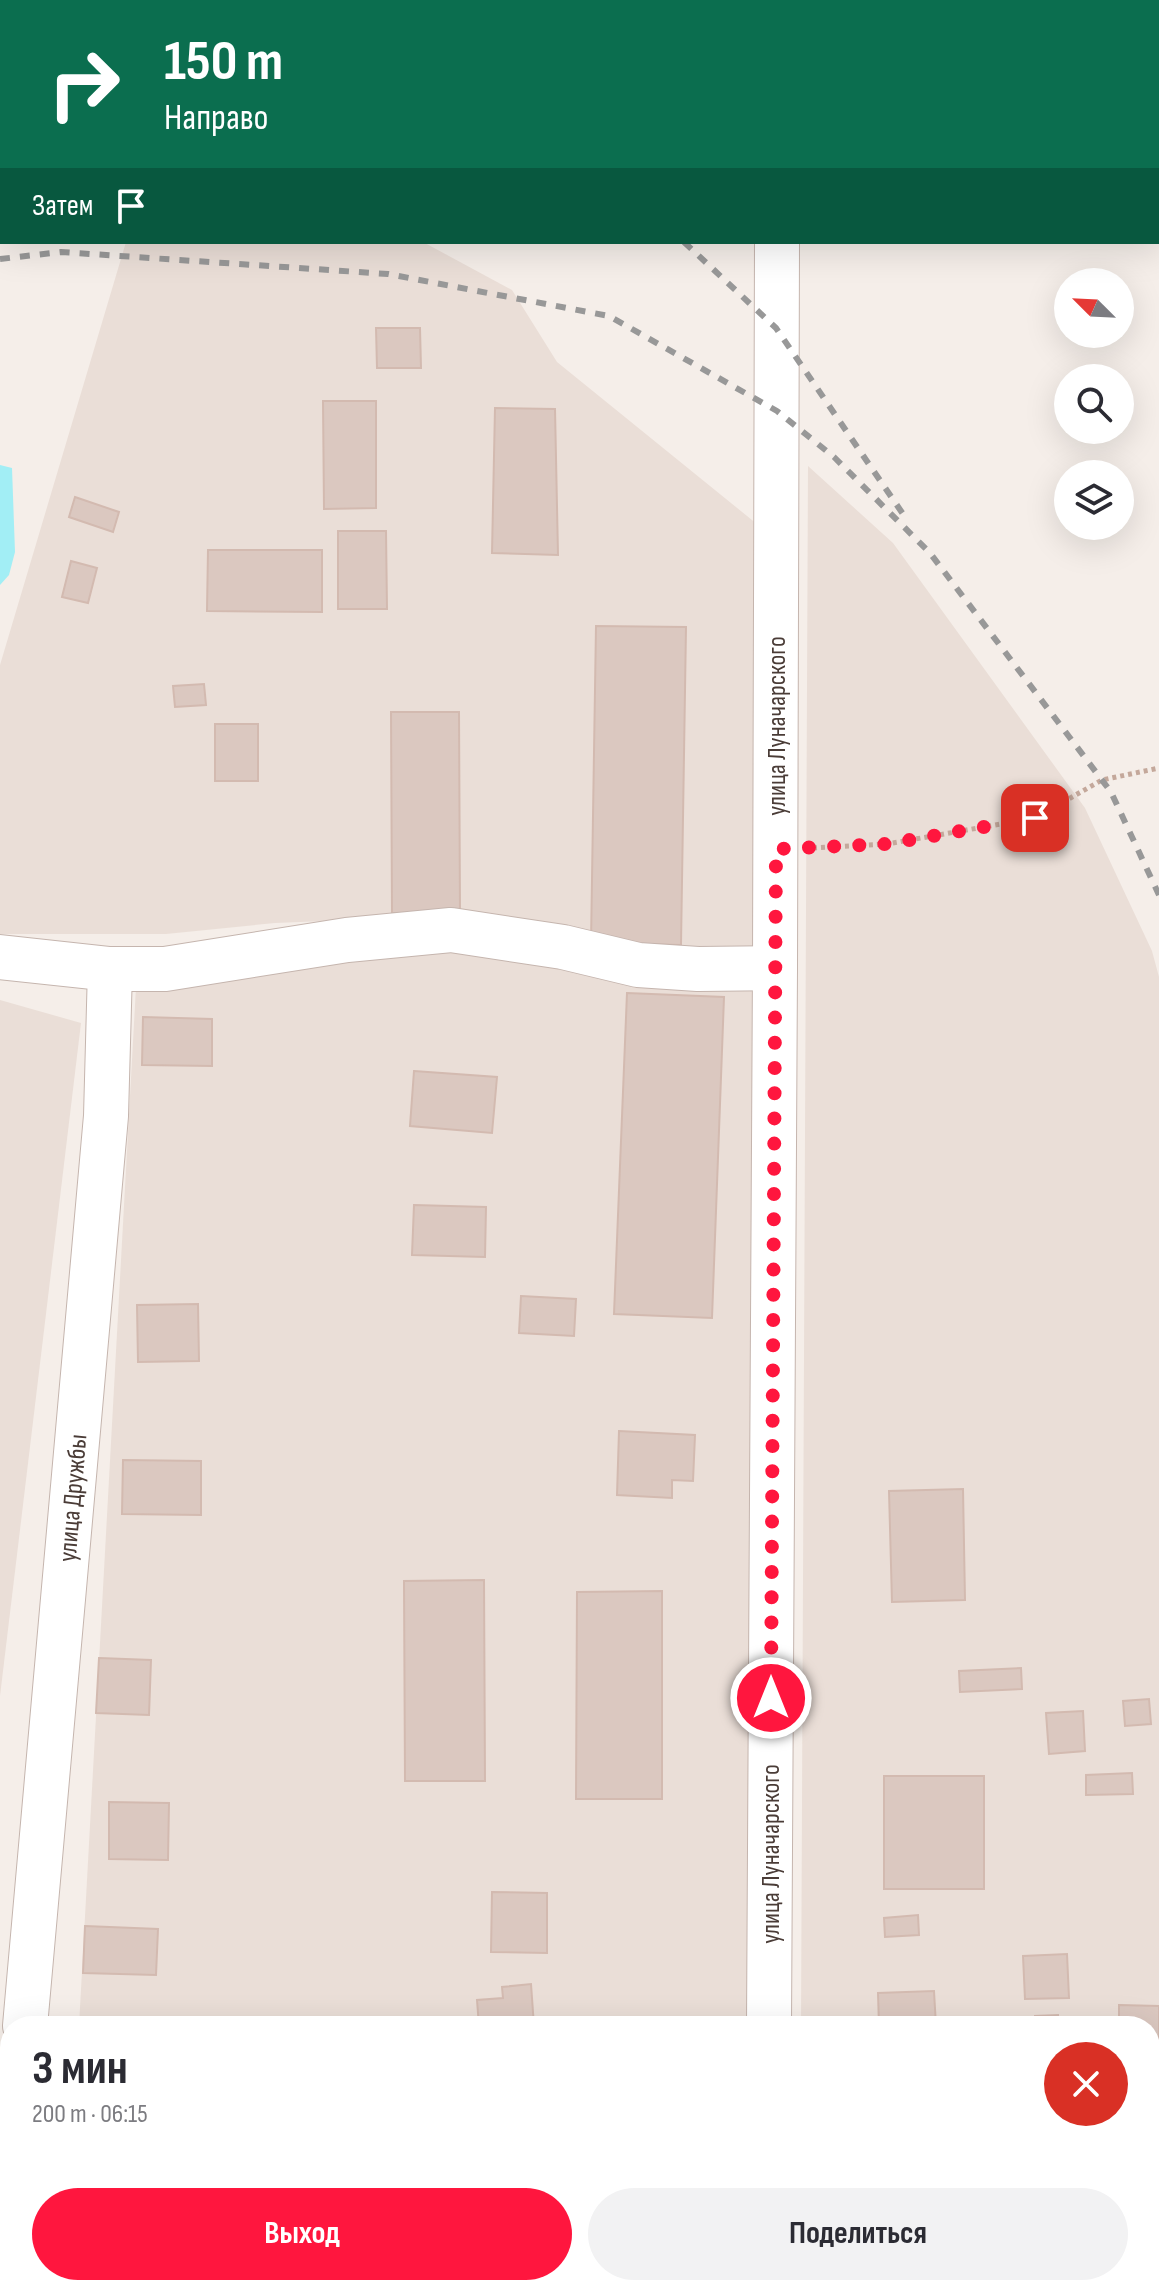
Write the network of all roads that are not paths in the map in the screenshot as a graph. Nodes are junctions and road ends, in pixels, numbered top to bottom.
1 (777, 244) edge
2 (0, 957) edge
3 (775, 968) junction
4 (110, 969) junction
5 (26, 2016) edge
6 (769, 2016) edge

1 - 3 street, улица Луначарского
2 - 4 street
3 - 4 street
3 - 6 street, улица Луначарского
4 - 5 street, улица Дружбы

